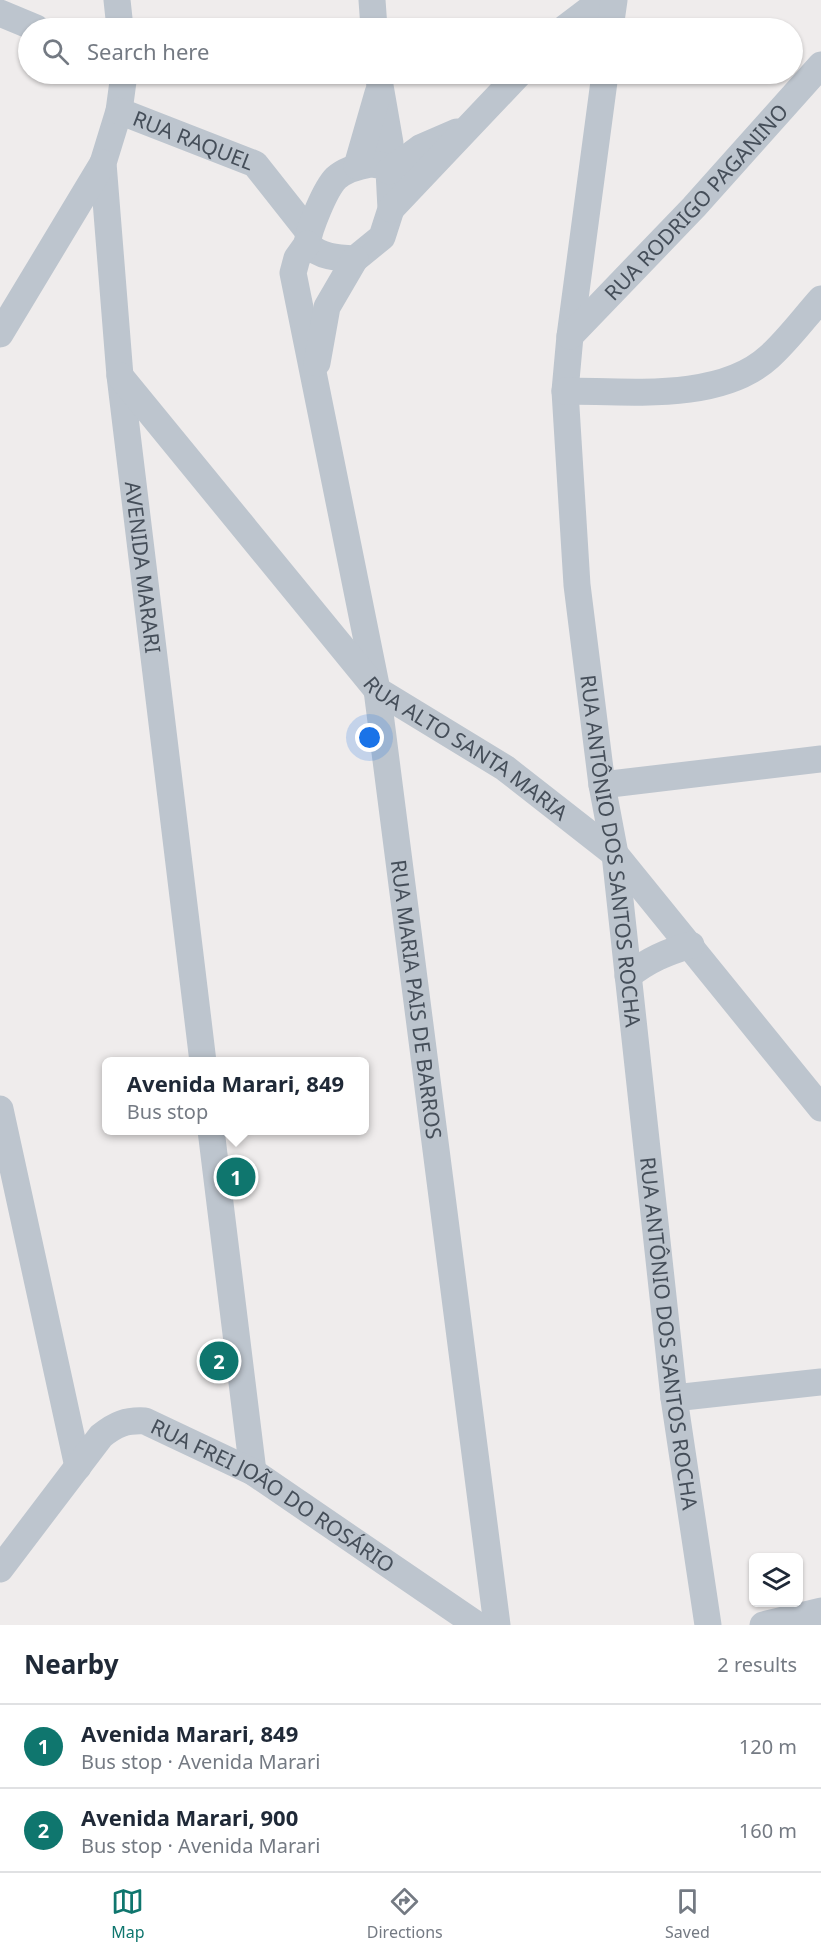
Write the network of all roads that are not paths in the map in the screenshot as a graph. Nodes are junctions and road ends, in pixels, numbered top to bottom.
1 (117, 0) edge
2 (372, 0) edge
3 (602, 0) edge
4 (614, 0) edge
5 (0, 14) edge
6 (119, 18) edge
7 (373, 18) edge
8 (578, 18) edge
9 (611, 18) edge
10 (18, 21) edge
11 (821, 65) edge
12 (123, 84) edge
13 (378, 84) edge
14 (380, 84) edge
15 (510, 84) edge
16 (603, 84) edge
17 (119, 111) junction
18 (467, 129) junction
19 (103, 163) junction
20 (357, 166) junction
21 (387, 168) junction
22 (391, 209) junction
23 (308, 237) junction
24 (355, 258) junction
25 (821, 299) edge
26 (0, 334) edge
27 (570, 336) junction
28 (120, 376) junction
29 (315, 376) junction
30 (565, 391) junction
31 (377, 690) junction
32 (821, 759) edge
33 (602, 785) junction
34 (615, 854) junction
35 (691, 945) junction
36 (628, 976) junction
37 (202, 1057) edge
38 (821, 1107) edge
39 (0, 1109) edge
40 (211, 1135) edge
41 (821, 1382) edge
42 (674, 1398) junction
43 (78, 1467) junction
44 (253, 1472) junction
45 (0, 1569) edge
46 (821, 1611) edge
47 (477, 1625) edge
48 (496, 1625) edge
49 (708, 1625) edge
50 (763, 1625) edge

1 - 6 street
2 - 7 street
3 - 8 street
4 - 9 street
5 - 10 street
11 - 27 street, RUA RODRIGO PAGANINO
12 - 17 street, AVENIDA MARARI
13 - 20 street
14 - 21 street
15 - 18 street
16 - 27 street, RUA ANTÔNIO DOS SANTOS ROCHA
17 - 19 street, AVENIDA MARARI
17 - 23 street, RUA RAQUEL
18 - 21 street
18 - 22 street
19 - 26 street
19 - 28 street, AVENIDA MARARI
20 - 21 street
20 - 23 street
21 - 22 street
22 - 24 street
23 - 24 street
23 - 29 street, RUA MARIA PAIS DE BARROS
24 - 29 street, RUA MARIA PAIS DE BARROS
25 - 30 street
27 - 30 street, RUA ANTÔNIO DOS SANTOS ROCHA
28 - 31 street, RUA ALTO SANTA MARIA
28 - 37 street, AVENIDA MARARI
29 - 31 street, RUA MARIA PAIS DE BARROS
30 - 33 street, RUA ANTÔNIO DOS SANTOS ROCHA
31 - 34 street, RUA ALTO SANTA MARIA
31 - 48 street, RUA MARIA PAIS DE BARROS
32 - 33 street
33 - 34 street, RUA ANTÔNIO DOS SANTOS ROCHA
34 - 35 street, RUA ALTO SANTA MARIA
34 - 36 street, RUA ANTÔNIO DOS SANTOS ROCHA
35 - 36 street
35 - 38 street, RUA ALTO SANTA MARIA
36 - 42 street, RUA ANTÔNIO DOS SANTOS ROCHA
39 - 43 street
40 - 44 street
41 - 42 street
42 - 49 street, RUA ANTÔNIO DOS SANTOS ROCHA
43 - 44 street, RUA FREI JOÃO DO ROSÁRIO
43 - 45 street, RUA FREI JOÃO DO ROSÁRIO
44 - 47 street, RUA FREI JOÃO DO ROSÁRIO
46 - 50 street

